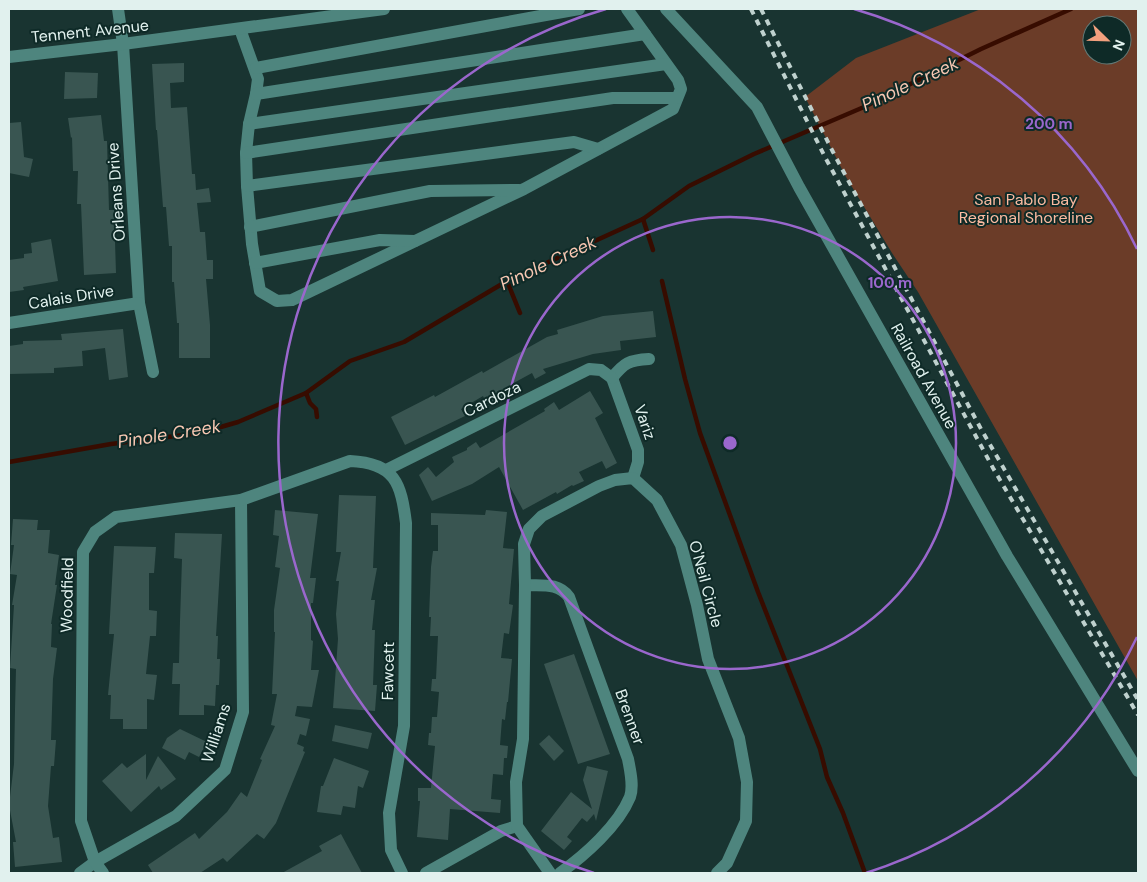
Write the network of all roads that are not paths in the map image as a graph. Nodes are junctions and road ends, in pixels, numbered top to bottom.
1 (118, 9) edge
2 (384, 9) edge
3 (579, 9) edge
4 (628, 9) edge
5 (666, 9) edge
6 (240, 29) junction
7 (645, 34) junction
8 (123, 44) junction
9 (9, 56) edge
10 (666, 64) junction
11 (256, 68) junction
12 (256, 94) junction
13 (677, 98) junction
14 (249, 124) junction
15 (598, 150) junction
16 (246, 154) junction
17 (247, 186) junction
18 (524, 190) junction
19 (250, 227) junction
20 (418, 241) junction
21 (255, 263) junction
22 (139, 303) junction
23 (9, 323) edge
24 (648, 359) dead end
25 (153, 372) dead end
26 (612, 378) junction
27 (386, 470) junction
28 (634, 478) junction
29 (241, 500) junction
30 (525, 585) junction
31 (1138, 771) edge
32 (516, 826) junction
33 (95, 862) junction
34 (80, 873) edge
35 (103, 873) edge
36 (402, 873) edge
37 (426, 873) edge
38 (550, 873) edge
39 (560, 873) edge
40 (717, 873) edge

1 - 8 street, Orleans Drive
2 - 6 street, Tennent Avenue
3 - 11 street
4 - 7 street
5 - 31 street, Railroad Avenue
6 - 8 street, Tennent Avenue
6 - 11 street
7 - 10 street
7 - 12 street
8 - 9 street, Tennent Avenue
8 - 22 street, Orleans Drive
10 - 13 street
10 - 14 street
11 - 12 street
12 - 14 street
13 - 15 street
13 - 16 street
14 - 16 street
15 - 17 street
15 - 18 street
16 - 17 street
17 - 19 street
18 - 19 street
18 - 20 street
19 - 21 street
20 - 21 street
20 - 21 street
22 - 23 street, Calais Drive
22 - 25 street, Orleans Drive
24 - 26 street
26 - 27 street, Cardoza
26 - 28 street, Variz
27 - 29 street, Woodfield
27 - 36 street, Fawcett
28 - 30 street
28 - 40 street, O'Neil Circle
29 - 33 street, Williams
29 - 33 street, Woodfield
30 - 32 street
30 - 39 street, Brenner
32 - 37 street
32 - 38 street
33 - 34 street, Williams
33 - 35 street, Woodfield

